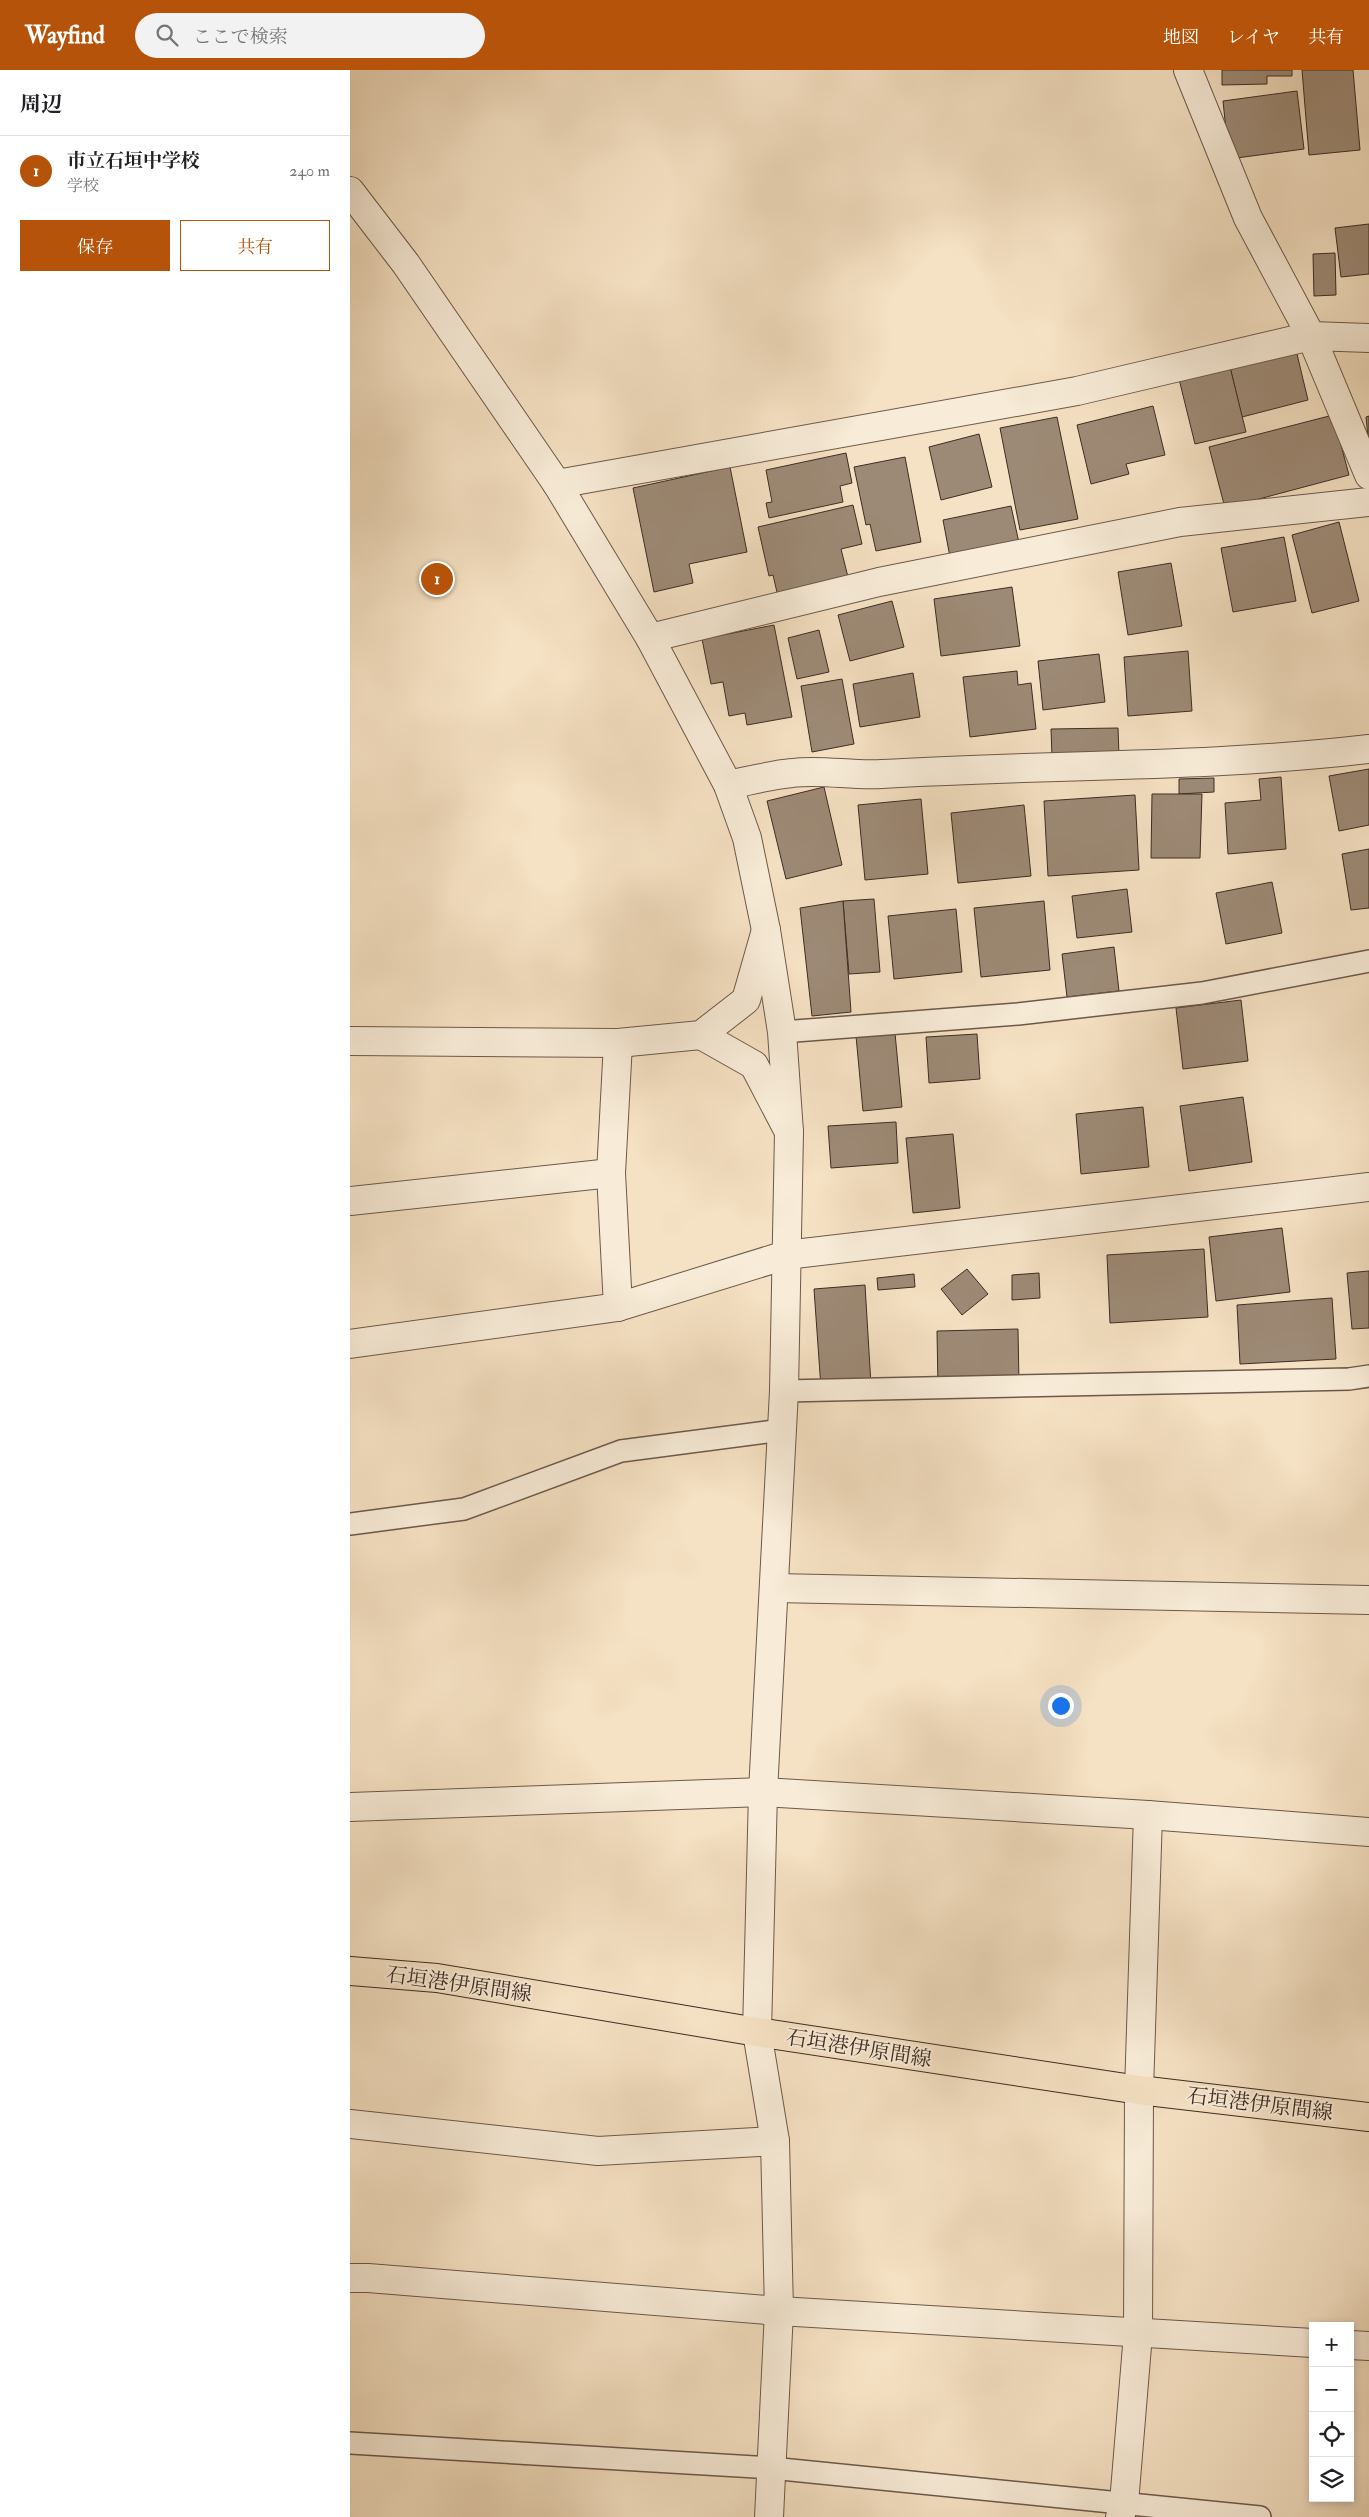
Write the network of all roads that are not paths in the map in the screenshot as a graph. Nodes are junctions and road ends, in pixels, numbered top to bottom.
1 (1188, 70) edge
2 (350, 191) edge
3 (1311, 336) junction
4 (1369, 338) edge
5 (1369, 475) edge
6 (557, 484) junction
7 (1369, 502) edge
8 (650, 638) junction
9 (1369, 749) edge
10 (728, 785) junction
11 (766, 930) junction
12 (1369, 962) edge
13 (782, 1032) junction
14 (701, 1035) junction
15 (350, 1041) edge
16 (618, 1042) junction
17 (789, 1132) junction
18 (612, 1172) junction
19 (1369, 1187) edge
20 (350, 1201) edge
21 (786, 1255) junction
22 (618, 1307) junction
23 (350, 1344) edge
24 (1369, 1376) edge
25 (784, 1391) junction
26 (782, 1430) junction
27 (350, 1524) edge
28 (775, 1588) junction
29 (1369, 1600) edge
30 (763, 1792) junction
31 (350, 1807) edge
32 (1148, 1816) junction
33 (1369, 1832) edge
34 (350, 1970) edge
35 (757, 2032) junction
36 (1139, 2090) junction
37 (1369, 2117) edge
38 (350, 2124) edge
39 (775, 2141) junction
40 (350, 2278) edge
41 (779, 2311) junction
42 (1138, 2334) junction
43 (1309, 2344) edge
44 (1354, 2346) edge
45 (1369, 2346) edge
46 (350, 2443) edge
47 (771, 2468) junction
48 (1122, 2510) edge
49 (769, 2517) edge
50 (1260, 2517) edge

1 - 3 street
2 - 6 street
3 - 4 street
3 - 5 street
3 - 6 street
6 - 8 street
7 - 8 street
8 - 10 street
9 - 10 street
10 - 11 street
11 - 13 street
11 - 14 street
12 - 13 lane
13 - 17 street
14 - 16 street
14 - 17 street
15 - 16 street
16 - 18 street
17 - 21 street
18 - 20 street
18 - 22 street
19 - 21 street
21 - 22 street
21 - 25 street
22 - 23 street
24 - 25 lane
25 - 26 street
26 - 27 lane
26 - 28 street
28 - 29 street
28 - 30 street
30 - 31 street
30 - 32 street
30 - 35 street
32 - 33 street
32 - 36 street
34 - 35 main road, 石垣港伊原間線
35 - 36 main road, 石垣港伊原間線
35 - 39 street
36 - 37 main road, 石垣港伊原間線
36 - 42 street
38 - 39 street
39 - 41 street
40 - 41 street
41 - 42 street
41 - 47 street
42 - 43 street
42 - 48 street
44 - 45 street
46 - 47 lane
47 - 48 lane
47 - 49 street
48 - 50 lane

